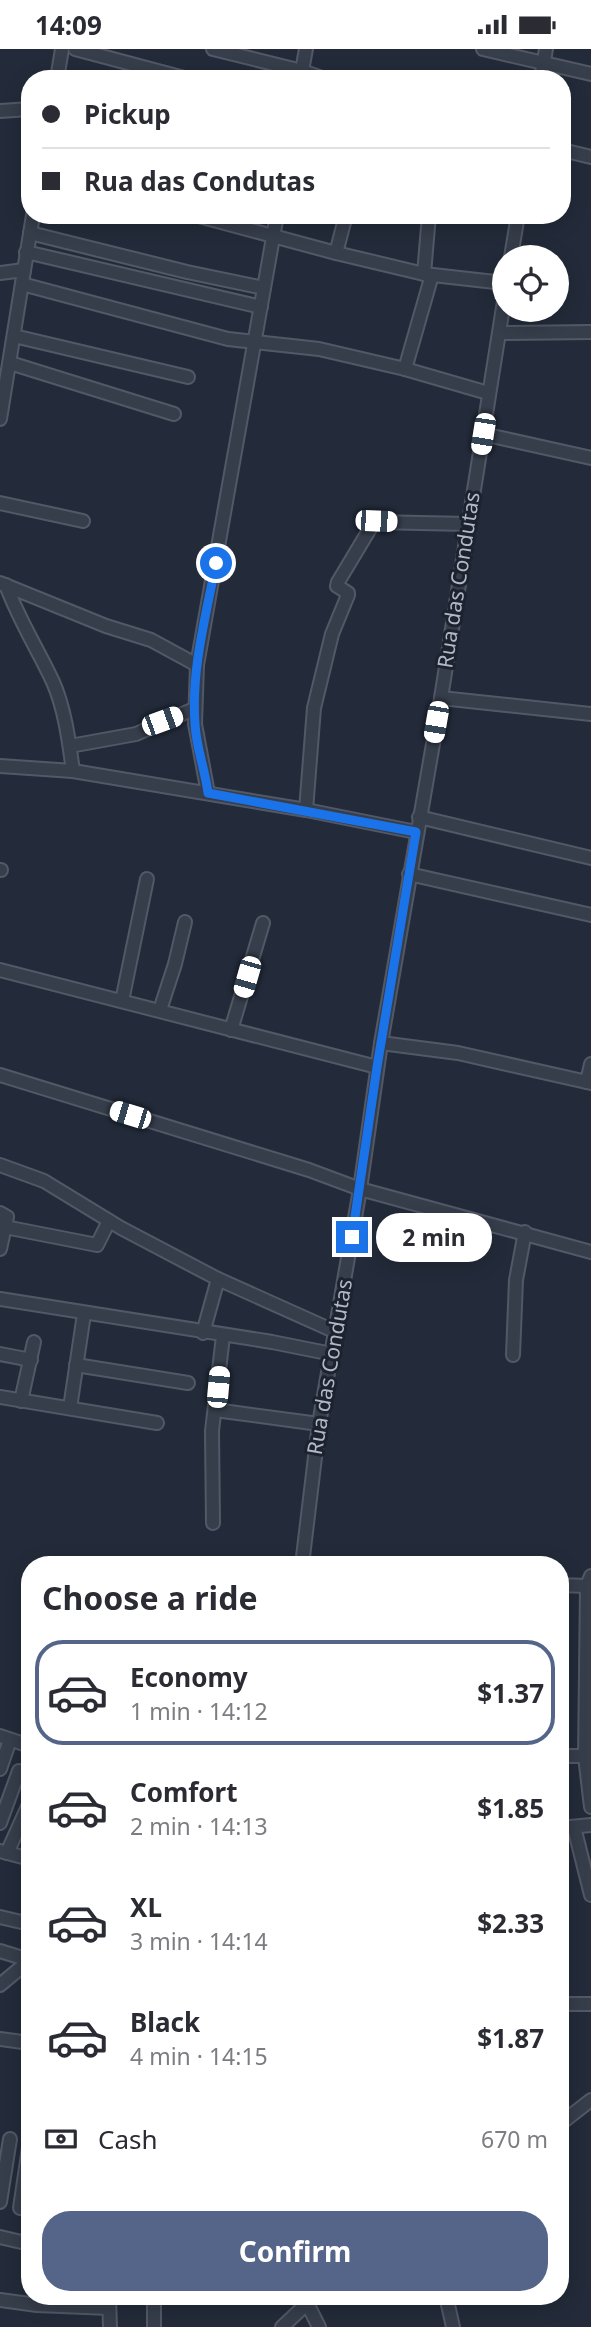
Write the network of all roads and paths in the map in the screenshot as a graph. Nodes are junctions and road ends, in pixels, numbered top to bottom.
1 (62, 49) edge
2 (75, 49) edge
3 (213, 49) edge
4 (306, 49) edge
5 (483, 49) edge
6 (546, 49) edge
7 (228, 51) edge
8 (543, 64) junction
9 (58, 70) edge
10 (154, 70) edge
11 (286, 70) edge
12 (302, 70) edge
13 (542, 70) edge
14 (591, 74) edge
15 (21, 110) edge
16 (0, 111) edge
17 (571, 152) edge
18 (591, 157) edge
19 (32, 224) edge
20 (227, 224) edge
21 (275, 224) edge
22 (343, 224) edge
23 (429, 224) edge
24 (516, 224) edge
25 (30, 233) junction
26 (273, 237) junction
27 (513, 245) edge
28 (26, 252) junction
29 (335, 253) junction
30 (24, 270) junction
31 (0, 273) edge
32 (428, 275) junction
33 (492, 282) edge
34 (22, 284) junction
35 (264, 288) junction
36 (261, 307) junction
37 (501, 322) edge
38 (591, 332) edge
39 (499, 333) junction
40 (14, 336) junction
41 (256, 342) junction
42 (10, 363) junction
43 (405, 369) junction
44 (188, 377) dead end
45 (488, 393) junction
46 (2, 401) edge
47 (174, 414) dead end
48 (0, 419) edge
49 (483, 434) junction
50 (591, 458) edge
51 (0, 503) edge
52 (83, 521) dead end
53 (468, 524) junction
54 (3, 584) edge
55 (197, 665) junction
56 (441, 698) junction
57 (194, 709) junction
58 (591, 714) edge
59 (70, 746) junction
60 (0, 767) edge
61 (74, 771) junction
62 (208, 793) junction
63 (306, 810) junction
64 (419, 817) junction
65 (416, 832) junction
66 (591, 858) edge
67 (409, 874) junction
68 (147, 879) dead end
69 (591, 915) edge
70 (185, 922) dead end
71 (262, 923) dead end
72 (0, 970) edge
73 (122, 1001) junction
74 (160, 1010) junction
75 (231, 1030) junction
76 (381, 1043) junction
77 (591, 1064) edge
78 (377, 1067) junction
79 (0, 1075) edge
80 (589, 1083) edge
81 (0, 1165) edge
82 (360, 1189) junction
83 (0, 1213) edge
84 (109, 1221) junction
85 (5, 1227) junction
86 (525, 1232) junction
87 (0, 1249) edge
88 (591, 1252) edge
89 (218, 1279) junction
90 (0, 1299) edge
91 (84, 1314) junction
92 (336, 1332) junction
93 (203, 1333) junction
94 (223, 1336) junction
95 (34, 1342) dead end
96 (0, 1354) edge
97 (332, 1354) junction
98 (513, 1355) dead end
99 (31, 1360) junction
100 (76, 1365) junction
101 (188, 1383) dead end
102 (0, 1398) edge
103 (21, 1401) junction
104 (69, 1408) junction
105 (215, 1410) junction
106 (157, 1423) dead end
107 (319, 1424) junction
108 (213, 1523) dead end
109 (303, 1556) edge
110 (589, 1581) edge
111 (569, 1584) edge
112 (589, 1688) edge
113 (5, 1738) edge
114 (569, 1756) edge
115 (588, 1756) edge
116 (0, 1769) edge
117 (19, 1771) dead end
118 (591, 1807) edge
119 (0, 1823) edge
120 (591, 1825) edge
121 (569, 1827) edge
122 (574, 1827) junction
123 (21, 1833) edge
124 (4, 1852) edge
125 (21, 1857) edge
126 (591, 1895) edge
127 (0, 1917) edge
128 (21, 1922) edge
129 (0, 1951) edge
130 (21, 1957) edge
131 (21, 1968) edge
132 (0, 1985) edge
133 (569, 2004) edge
134 (591, 2004) edge
135 (0, 2039) edge
136 (21, 2042) edge
137 (591, 2100) edge
138 (569, 2118) edge
139 (5, 2139) edge
140 (21, 2201) edge
141 (0, 2202) edge
142 (20, 2208) dead end
143 (0, 2237) edge
144 (21, 2242) edge
145 (0, 2300) edge
146 (21, 2303) edge
147 (109, 2305) edge
148 (155, 2305) edge
149 (307, 2305) edge
150 (313, 2305) edge
151 (448, 2305) edge
152 (110, 2327) edge
153 (154, 2327) edge
154 (282, 2327) edge
155 (319, 2327) edge
156 (453, 2327) edge

1 - 9 street
2 - 10 street
3 - 7 street
4 - 12 street
5 - 8 street
6 - 8 street
7 - 11 street
8 - 13 street
8 - 14 street
15 - 16 street
17 - 18 street
19 - 25 street
20 - 26 street
21 - 26 street
22 - 29 street
23 - 32 street
24 - 27 street
25 - 28 street
25 - 35 street
26 - 29 street
26 - 35 street
28 - 30 street
28 - 36 street
29 - 32 street
30 - 31 street
30 - 34 street
32 - 33 street
32 - 43 street
34 - 40 street
34 - 41 street
35 - 36 street
36 - 41 street
37 - 39 street, Rua das Condutas
38 - 39 street
39 - 45 street, Rua das Condutas
40 - 42 street
40 - 44 street
41 - 43 street
41 - 55 street
42 - 46 street
42 - 47 street
43 - 45 street
45 - 49 street, Rua das Condutas
46 - 48 street
49 - 50 street
49 - 53 street, Rua das Condutas
51 - 52 street
53 - 56 street, Rua das Condutas
53 - 63 street
54 - 55 street
54 - 59 street
55 - 57 street
56 - 58 street
56 - 64 street, Rua das Condutas
57 - 59 street
57 - 62 street
59 - 61 street
60 - 61 street
61 - 62 street
62 - 63 street
63 - 65 street
64 - 65 street, Rua das Condutas
64 - 66 street
65 - 67 street, Rua das Condutas
67 - 69 street
67 - 76 street, Rua das Condutas
68 - 73 street
70 - 74 street
71 - 75 street
72 - 73 street
73 - 74 street
74 - 75 street
75 - 78 street
76 - 78 street, Rua das Condutas
76 - 80 street
77 - 80 street
78 - 82 street, Rua das Condutas
79 - 82 street
81 - 84 street
82 - 86 street
82 - 92 street, Rua das Condutas
83 - 85 street
84 - 85 street
84 - 89 street
85 - 87 street
86 - 88 street
86 - 98 street
89 - 92 street
89 - 93 street
90 - 91 street
91 - 93 street
91 - 100 street
92 - 97 street, Rua das Condutas
93 - 94 street
94 - 97 street
94 - 105 street
95 - 99 street
96 - 99 street
97 - 107 street, Rua das Condutas
99 - 103 street
100 - 101 street
100 - 104 street
102 - 103 street
103 - 104 street
104 - 106 street
105 - 107 street
105 - 108 street
107 - 109 street, Rua das Condutas
110 - 111 street
110 - 112 street
112 - 115 street
113 - 116 street
114 - 115 street
115 - 118 street
117 - 119 street
120 - 122 street
121 - 122 street
122 - 126 street
123 - 124 street
124 - 125 street
127 - 128 street
129 - 130 street
131 - 132 street
133 - 134 street
135 - 136 street
137 - 138 street
139 - 141 street
140 - 142 street
143 - 144 street
145 - 146 street
147 - 152 street
148 - 153 street
149 - 154 street
150 - 155 street
151 - 156 street

